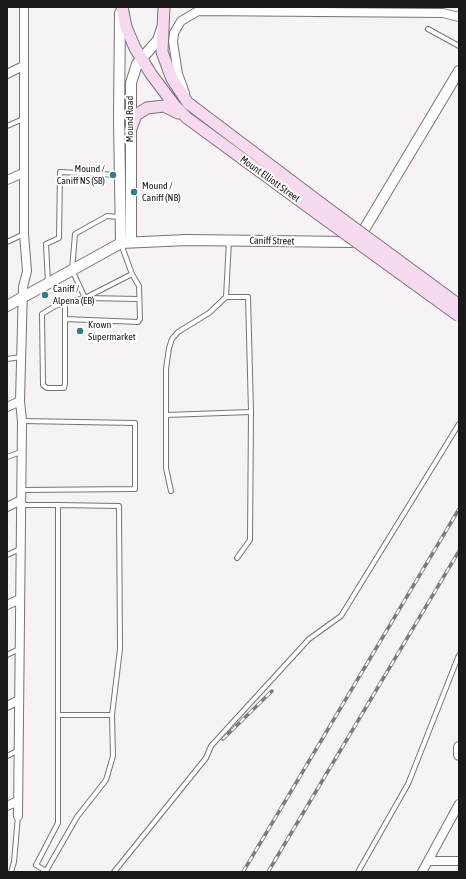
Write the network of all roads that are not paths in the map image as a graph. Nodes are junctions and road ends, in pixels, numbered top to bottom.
1 (24, 7) edge
2 (121, 7) edge
3 (164, 7) edge
4 (254, 9) edge
5 (359, 10) edge
6 (459, 17) edge
7 (163, 24) junction
8 (428, 29) dead end
9 (459, 46) edge
10 (142, 58) junction
11 (23, 66) junction
12 (459, 71) edge
13 (7, 74) edge
14 (194, 109) junction
15 (187, 118) junction
16 (23, 119) junction
17 (7, 126) edge
18 (130, 131) junction
19 (23, 173) junction
20 (120, 175) junction
21 (7, 180) edge
22 (321, 209) junction
23 (120, 217) junction
24 (24, 234) junction
25 (229, 240) junction
26 (7, 242) edge
27 (126, 242) junction
28 (72, 270) junction
29 (132, 274) junction
30 (48, 284) junction
31 (226, 297) junction
32 (23, 298) junction
33 (85, 298) junction
34 (139, 299) junction
35 (65, 303) junction
36 (459, 305) edge
37 (7, 306) edge
38 (459, 316) edge
39 (65, 319) junction
40 (21, 357) junction
41 (7, 359) edge
42 (20, 401) junction
43 (7, 407) edge
44 (251, 412) junction
45 (166, 415) junction
46 (22, 421) junction
47 (459, 424) edge
48 (21, 452) junction
49 (7, 457) edge
50 (21, 490) junction
51 (171, 492) dead end
52 (21, 503) junction
53 (58, 505) junction
54 (7, 507) edge
55 (20, 549) junction
56 (7, 556) edge
57 (237, 558) dead end
58 (20, 599) junction
59 (7, 605) edge
60 (20, 649) junction
61 (7, 655) edge
62 (459, 655) edge
63 (19, 700) junction
64 (7, 706) edge
65 (112, 714) junction
66 (58, 715) junction
67 (459, 747) edge
68 (19, 750) junction
69 (459, 755) edge
70 (7, 756) edge
71 (18, 801) junction
72 (459, 804) edge
73 (7, 806) edge
74 (457, 813) edge
75 (18, 816) joint
76 (428, 861) junction
77 (459, 861) edge
78 (11, 872) edge
79 (114, 872) edge
80 (358, 872) edge
81 (422, 872) edge

1 - 11 street
2 - 10 main road, Mount Elliott Street
2 - 20 street, Mound Road
3 - 7 main road, Mound Road
4 - 5 street
4 - 14 street
5 - 6 street
7 - 10 street, Mound Road
7 - 14 main road, Mount Elliott Street
8 - 9 lane
10 - 15 main road, Mount Elliott Street
10 - 18 street, Mound Road
11 - 13 street
11 - 16 street
12 - 25 street, Caniff Street
14 - 22 main road, Mount Elliott Street
15 - 18 main road
15 - 22 main road, Mount Elliott Street
16 - 17 lane
16 - 19 street
18 - 27 street, Mound Road
19 - 21 street
19 - 24 street
20 - 23 street, Mound Road
20 - 30 lane
22 - 36 main road, Mount Elliott Street, bridge
22 - 38 main road, Mount Elliott Street, bridge
23 - 27 street, Mound Road
23 - 28 lane
24 - 26 lane
24 - 32 street
25 - 27 street, Caniff Street
25 - 31 lane
27 - 28 street, Caniff Street
27 - 29 lane
28 - 30 street, Caniff Street
28 - 33 lane
29 - 33 lane
29 - 34 lane
30 - 32 street, Caniff Street
31 - 44 lane
31 - 45 lane
32 - 37 street, Caniff Street
32 - 40 street
33 - 34 lane
33 - 35 lane
34 - 39 lane
35 - 39 lane
35 - 39 lane
40 - 41 lane
40 - 42 street
42 - 43 street
42 - 46 street
44 - 45 lane
44 - 57 lane
45 - 51 lane
46 - 48 street
46 - 50 lane
47 - 79 lane
48 - 49 lane
48 - 50 street
50 - 52 street
52 - 53 lane
52 - 54 street
52 - 55 street
53 - 65 lane
53 - 66 lane
55 - 56 lane
55 - 58 street
58 - 59 street
58 - 60 street
60 - 61 lane
60 - 63 street
62 - 80 lane
63 - 64 street
63 - 68 street
65 - 66 lane
65 - 66 lane
67 - 69 street
68 - 70 lane
68 - 71 street
71 - 73 street
71 - 75 street
72 - 74 street
74 - 76 street
75 - 78 lane
76 - 77 street
76 - 81 street

